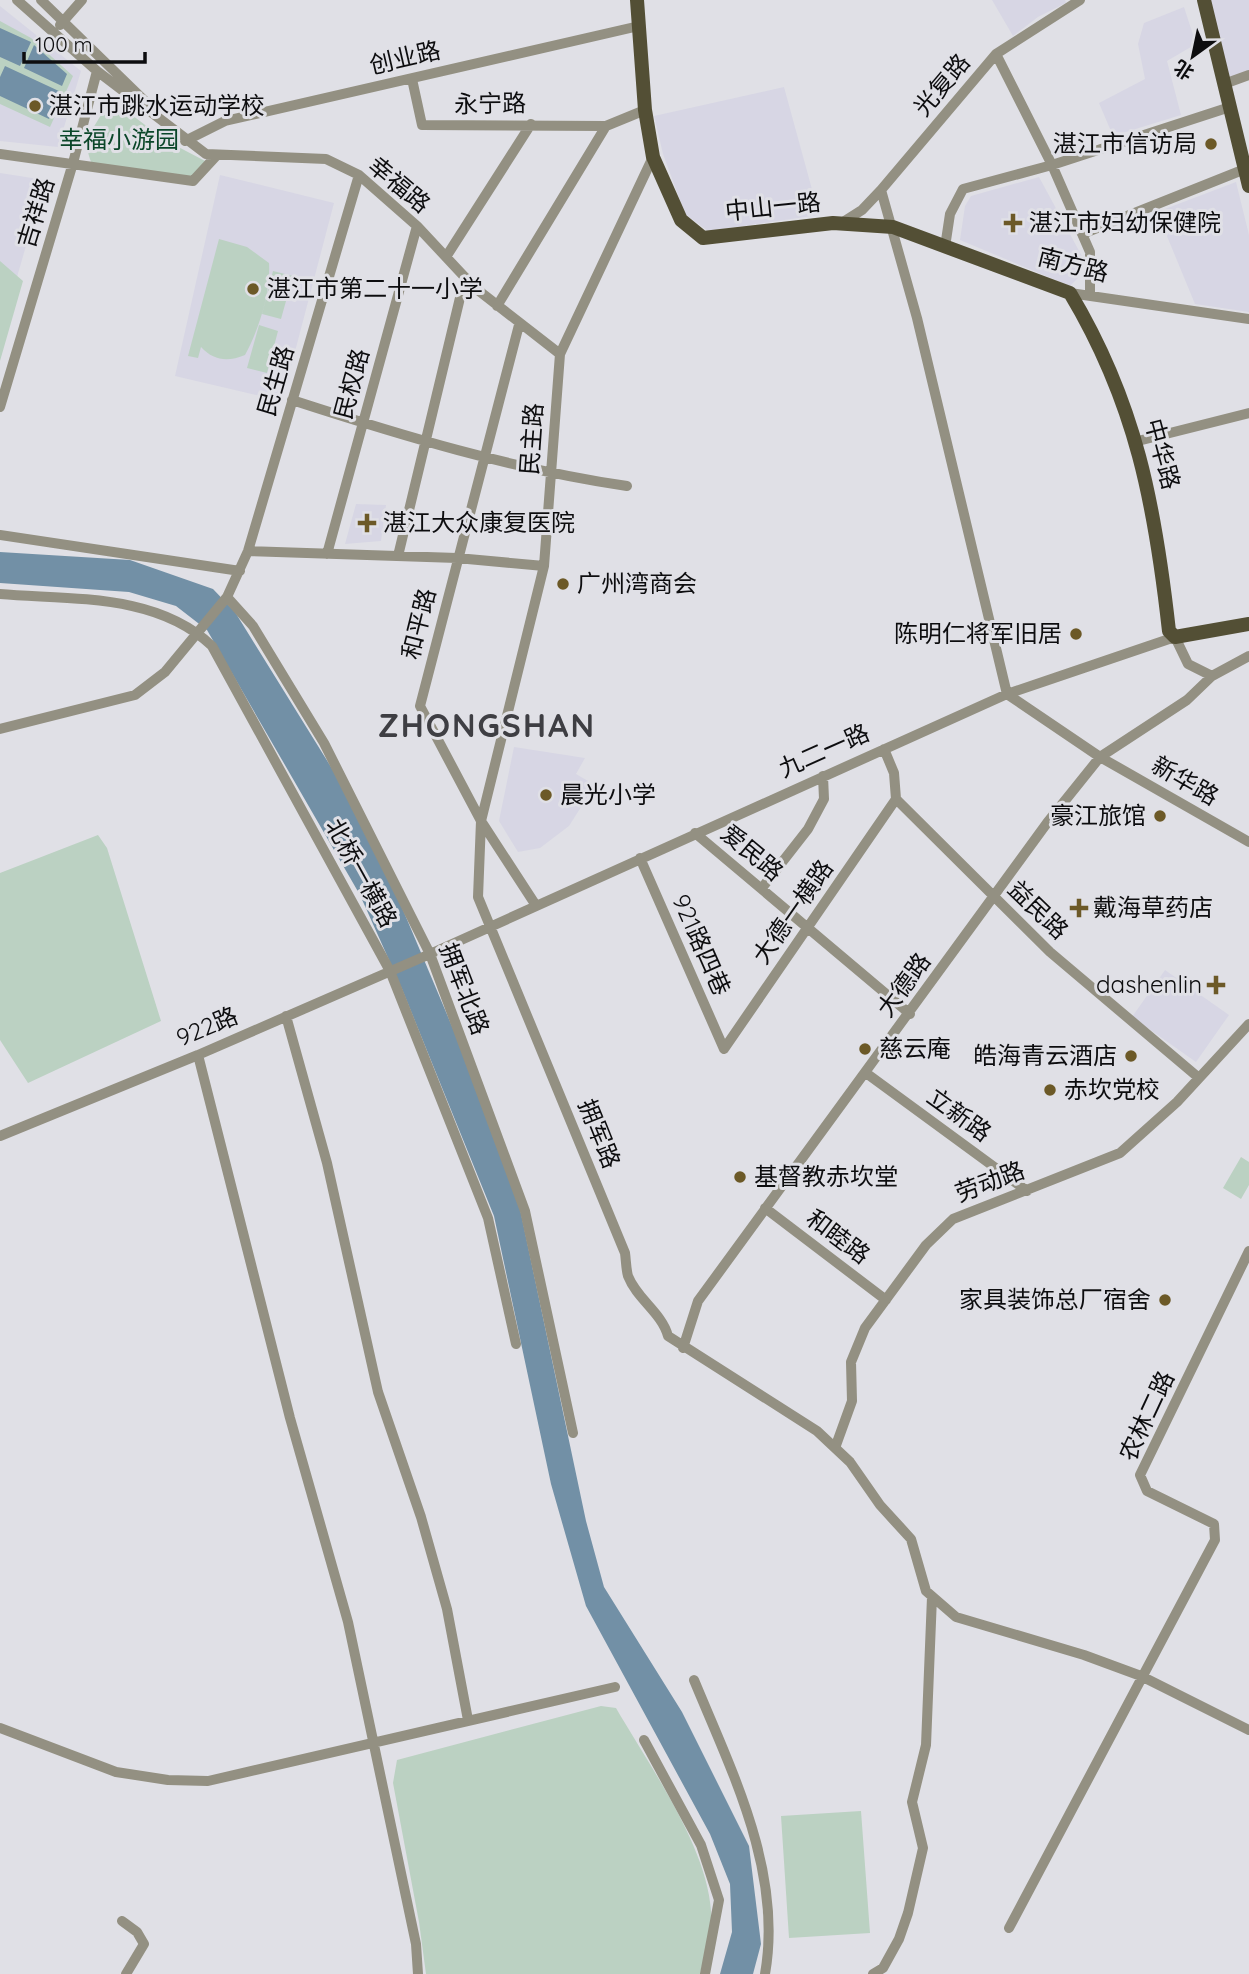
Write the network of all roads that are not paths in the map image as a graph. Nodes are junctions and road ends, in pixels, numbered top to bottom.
1 (17, 0) edge
2 (41, 0) edge
3 (82, 0) edge
4 (637, 0) edge
5 (1080, 0) edge
6 (1204, 0) edge
7 (64, 20) junction
8 (639, 26) junction
9 (54, 32) junction
10 (996, 54) junction
11 (97, 71) junction
12 (1249, 75) edge
13 (412, 79) junction
14 (1224, 84) junction
15 (1230, 107) junction
16 (645, 110) junction
17 (531, 124) junction
18 (606, 126) junction
19 (185, 141) junction
20 (0, 154) edge
21 (211, 155) junction
22 (653, 157) junction
23 (73, 163) junction
24 (1052, 165) junction
25 (1245, 169) junction
26 (359, 175) junction
27 (1249, 186) edge
28 (881, 190) junction
29 (840, 223) junction
30 (417, 226) junction
31 (893, 227) junction
32 (1082, 234) junction
33 (945, 247) junction
34 (446, 257) junction
35 (465, 277) junction
36 (1070, 293) junction
37 (1090, 295) junction
38 (497, 306) junction
39 (1249, 319) edge
40 (519, 324) junction
41 (560, 354) junction
42 (292, 400) junction
43 (0, 407) edge
44 (1249, 413) edge
45 (363, 423) junction
46 (425, 441) junction
47 (1138, 441) junction
48 (482, 459) junction
49 (551, 475) junction
50 (627, 486) dead end
51 (0, 535) edge
52 (248, 551) junction
53 (327, 554) junction
54 (398, 556) junction
55 (457, 558) junction
56 (544, 566) junction
57 (240, 571) junction
58 (0, 594) edge
59 (227, 597) junction
60 (1249, 624) edge
61 (198, 632) junction
62 (1175, 637) junction
63 (1249, 656) edge
64 (1212, 676) junction
65 (1007, 694) junction
66 (0, 729) edge
67 (884, 749) junction
68 (1100, 757) junction
69 (823, 776) junction
70 (896, 799) junction
71 (481, 821) junction
72 (695, 833) junction
73 (1249, 842) edge
74 (639, 858) junction
75 (762, 888) junction
76 (994, 897) junction
77 (536, 904) junction
78 (491, 924) junction
79 (808, 927) junction
80 (430, 954) junction
81 (390, 971) junction
82 (910, 1014) junction
83 (286, 1016) junction
84 (1248, 1028) edge
85 (724, 1049) joint
86 (198, 1055) junction
87 (866, 1073) junction
88 (1199, 1078) junction
89 (0, 1136) edge
90 (1027, 1191) junction
91 (765, 1208) junction
92 (1249, 1251) edge
93 (886, 1300) junction
94 (516, 1344) dead end
95 (683, 1348) junction
96 (573, 1433) dead end
97 (835, 1448) junction
98 (932, 1597) junction
99 (1141, 1676) junction
100 (694, 1680) dead end
101 (615, 1687) dead end
102 (468, 1720) junction
103 (0, 1728) edge
104 (1249, 1730) edge
105 (644, 1740) dead end
106 (374, 1742) junction
107 (122, 1921) dead end
108 (1009, 1928) dead end
109 (127, 1974) edge
110 (418, 1974) edge
111 (705, 1974) edge
112 (765, 1974) edge
113 (873, 1974) edge

1 - 9 street
2 - 7 street
3 - 7 street
4 - 8 main road, 中山一路
5 - 10 street, 光复路
6 - 14 main road
7 - 9 street
7 - 19 street
8 - 13 street, 创业路
8 - 16 main road, 中山一路
9 - 11 street
10 - 24 street
10 - 28 street, 光复路
11 - 19 street
11 - 23 street, 吉祥路
12 - 14 street
13 - 17 street, 永宁路
13 - 19 street, 创业路
14 - 15 main road
15 - 24 street
15 - 25 main road
16 - 18 street
16 - 22 main road, 中山一路
17 - 18 street, 永宁路
17 - 34 street
18 - 38 street
19 - 21 street
20 - 23 street
21 - 23 street
21 - 26 street, 幸福路
22 - 29 main road, 中山一路
22 - 41 street, 民主路
23 - 43 street, 吉祥路
24 - 32 street
24 - 33 street
25 - 27 main road
25 - 32 street
26 - 30 street, 幸福路
26 - 42 street, 民生路
28 - 29 street, 光复路
28 - 31 street
29 - 31 main road, 中山一路
30 - 34 street, 幸福路
30 - 45 street, 民权路
31 - 33 main road, 南方路
31 - 65 street
32 - 37 street
33 - 36 main road, 南方路
34 - 35 street, 幸福路
35 - 38 street, 幸福路
35 - 46 street
36 - 37 street, 南方路
36 - 47 main road, 中华路
37 - 39 street, 南方路
38 - 40 street, 幸福路
40 - 41 street, 幸福路
40 - 48 street, 和平路
41 - 49 street, 民主路
42 - 45 street
42 - 52 street, 民生路
44 - 47 street
45 - 46 street
45 - 53 street, 民权路
46 - 48 street
46 - 54 street
47 - 62 main road, 中华路
48 - 49 street
48 - 55 street, 和平路
49 - 50 street
49 - 56 street, 民主路
51 - 57 street
52 - 53 street
52 - 57 street, 民生路
53 - 54 street
54 - 55 street
55 - 56 street
55 - 71 street, 和平路
56 - 71 street, 民主路
57 - 59 street, 民生路
58 - 61 street, 北桥一横路
59 - 61 street, 民生路
59 - 80 street, 拥军北路
60 - 62 main road, 九二一路
61 - 66 street, 民生路
61 - 81 street, 北桥一横路
62 - 64 street
62 - 65 street, 九二一路
63 - 64 street, 大德路
64 - 68 street, 大德路
65 - 67 street, 九二一路
65 - 68 street, 新华路
67 - 69 street, 九二一路
67 - 70 street
68 - 73 street, 新华路
68 - 76 street, 大德路
69 - 72 street, 九二一路
69 - 75 street
70 - 76 street, 益民路
70 - 79 street, 大德一横路
71 - 77 street, 和平路
71 - 78 street
72 - 74 street, 九二一路
72 - 75 street, 爱民路
74 - 77 street, 九二一路
74 - 85 street, 921路四巷
75 - 79 street, 爱民路
76 - 82 street, 大德路
76 - 88 street, 益民路
77 - 78 street, 九二一路
78 - 80 street, 九二一路
78 - 95 street, 拥军路
79 - 82 street, 爱民路
79 - 85 street, 大德一横路
80 - 81 street, 922路
80 - 96 street, 拥军北路
81 - 83 street, 922路
81 - 94 street, 北桥一横路
82 - 87 street, 大德路
83 - 86 street, 922路
83 - 102 street
84 - 88 street, 劳动路
86 - 89 street, 922路
86 - 106 street
87 - 90 street, 立新路
87 - 91 street, 大德路
88 - 90 street, 劳动路
90 - 93 street, 劳动路
91 - 93 street, 和睦路
91 - 95 street, 大德路
92 - 99 street, 农林二路
93 - 97 street, 劳动路
95 - 97 street
97 - 98 street
98 - 99 street
98 - 113 street
99 - 104 street
99 - 108 street
100 - 112 street
101 - 102 street
102 - 106 street
103 - 106 street
105 - 111 street
106 - 110 street
107 - 109 street

